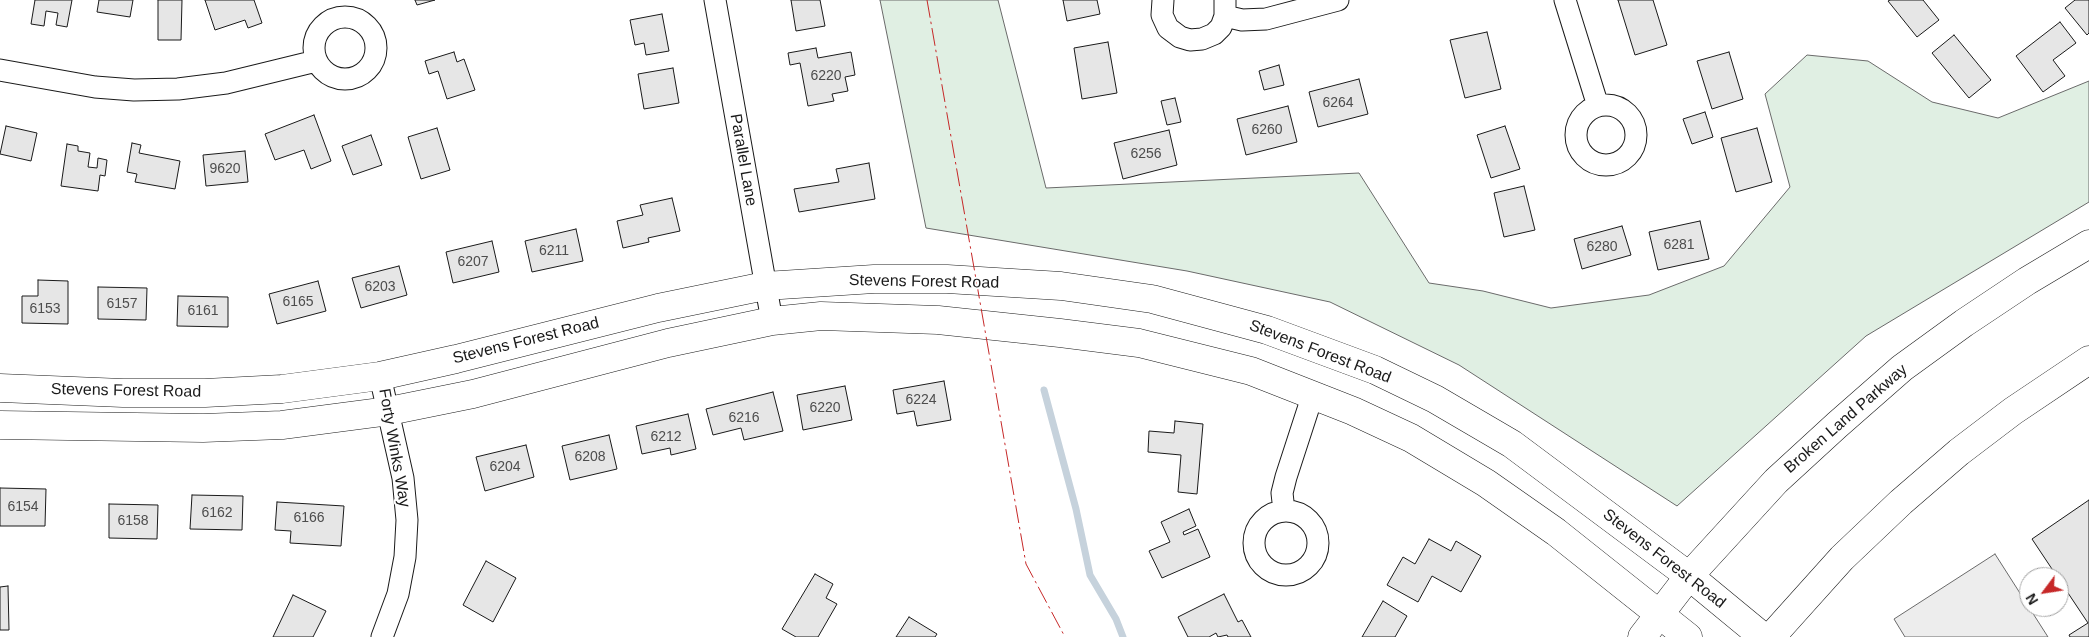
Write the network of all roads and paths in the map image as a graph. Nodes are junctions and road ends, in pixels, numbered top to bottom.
1 (715, 0) edge
2 (1163, 0) edge
3 (1338, 0) edge
4 (1565, 0) edge
5 (1225, 8) edge
6 (316, 61) dead end
7 (0, 70) edge
8 (1598, 106) dead end
9 (2089, 244) edge
10 (765, 286) junction
11 (772, 321) junction
12 (2089, 360) edge
13 (380, 376) junction
14 (0, 388) edge
15 (1313, 394) junction
16 (389, 411) junction
17 (0, 425) edge
18 (1284, 511) dead end
19 (1689, 576) junction
20 (1659, 613) junction
21 (382, 637) edge
22 (1642, 637) edge
23 (1688, 637) edge
24 (1763, 637) edge
25 (1771, 637) edge

1 - 10 street, Parallel Lane
2 - 5 street
3 - 5 street
4 - 8 street
6 - 7 street
9 - 19 street, Broken Land Parkway
10 - 11 street, Parallel Lane
10 - 13 street, Stevens Forest Road
10 - 19 street, Stevens Forest Road
11 - 15 street
11 - 16 street
12 - 25 street
13 - 14 street, Stevens Forest Road
13 - 16 street, Forty Winks Way
15 - 18 street
15 - 20 street
16 - 17 street
16 - 21 street, Forty Winks Way
19 - 20 street, Broken Land Parkway
19 - 24 street, Stevens Forest Road
20 - 22 street, Broken Land Parkway
20 - 23 street

